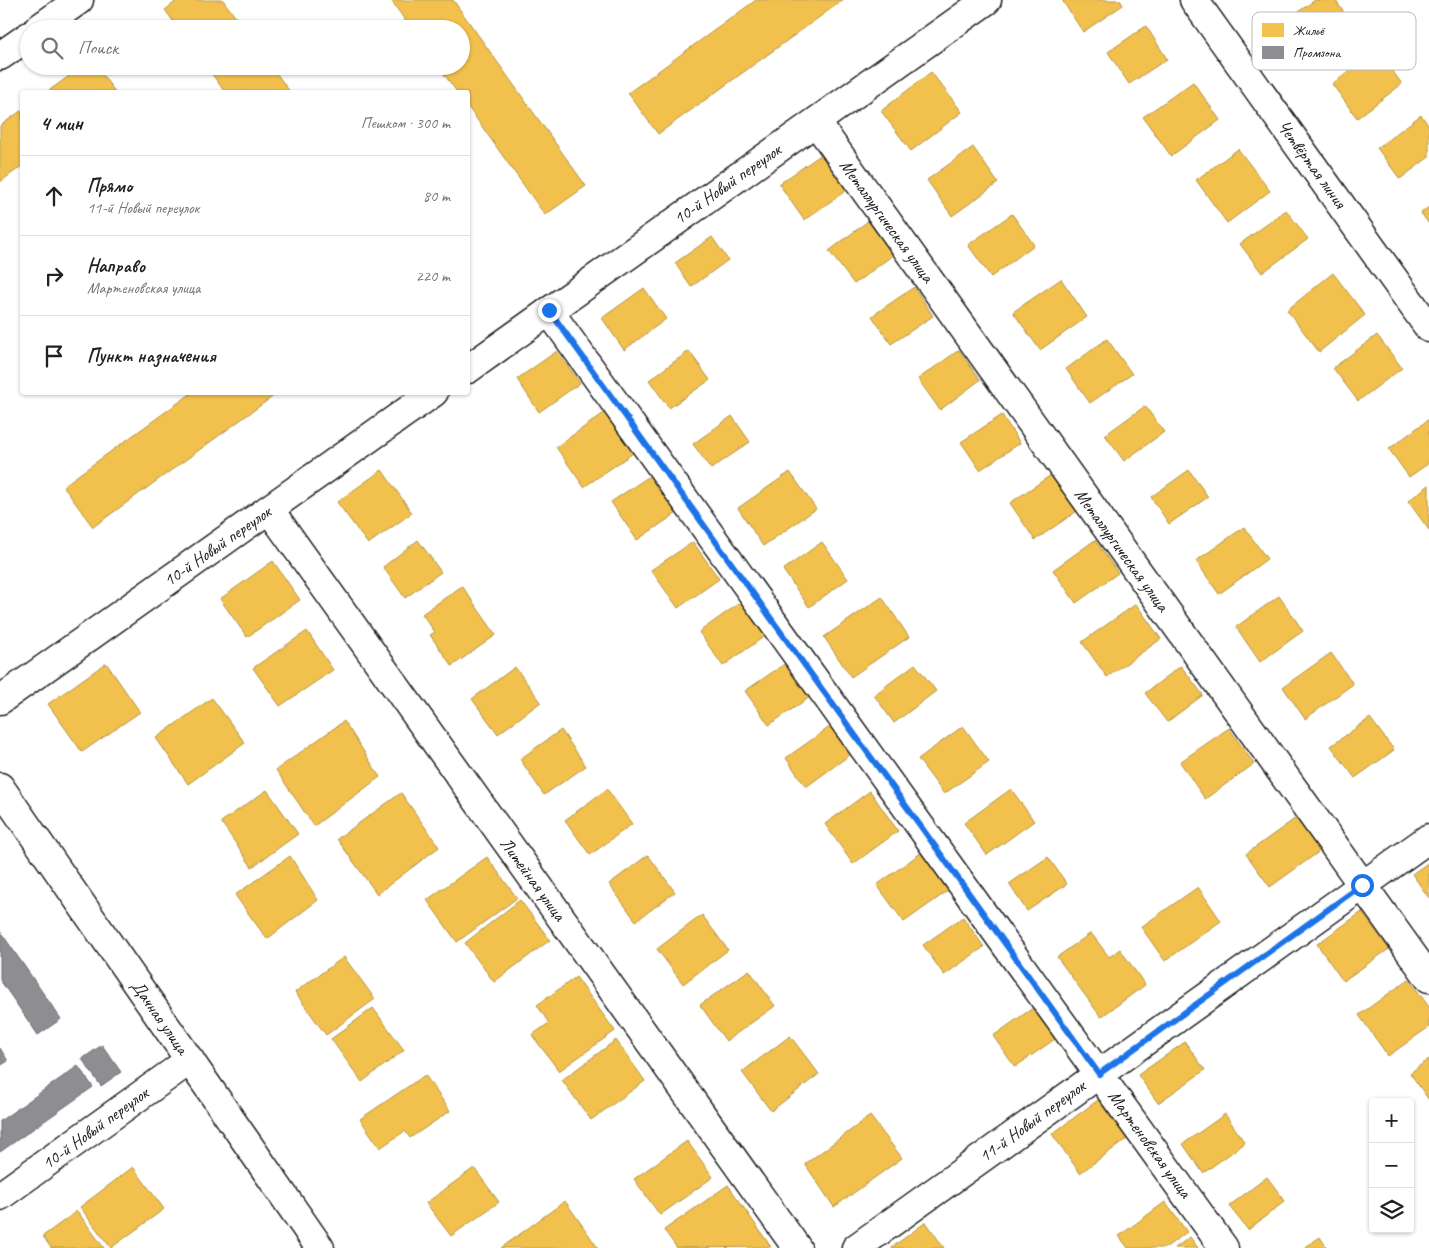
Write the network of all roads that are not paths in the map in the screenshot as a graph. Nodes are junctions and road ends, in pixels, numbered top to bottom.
1 (79, 0) edge
2 (987, 0) edge
3 (1194, 0) edge
4 (51, 20) edge
5 (20, 42) edge
6 (0, 56) edge
7 (816, 122) junction
8 (549, 310) junction
9 (1429, 328) edge
10 (470, 368) edge
11 (430, 395) edge
12 (269, 509) junction
13 (0, 700) edge
14 (0, 787) edge
15 (1429, 838) edge
16 (1362, 885) junction
17 (1429, 978) edge
18 (190, 1060) junction
19 (1099, 1074) junction
20 (0, 1196) edge
21 (320, 1248) edge
22 (797, 1248) edge
23 (856, 1248) edge
24 (1224, 1248) edge

1 - 4 street
2 - 7 street, 10-й Новый переулок
3 - 9 street, Четвёртая линия
5 - 6 street
7 - 8 street, 10-й Новый переулок
7 - 16 street, Металлургическая улица
8 - 10 street, 10-й Новый переулок
8 - 19 street, Мартеновская улица
11 - 12 street, 10-й Новый переулок
12 - 13 street, 10-й Новый переулок
12 - 22 street, Литейная улица
14 - 18 street, Дачная улица
15 - 16 street, 11-й Новый переулок
16 - 17 street, Металлургическая улица
16 - 19 street, 11-й Новый переулок
18 - 20 street, 10-й Новый переулок
18 - 21 street, Дачная улица
19 - 23 street, 11-й Новый переулок
19 - 24 street, Мартеновская улица

